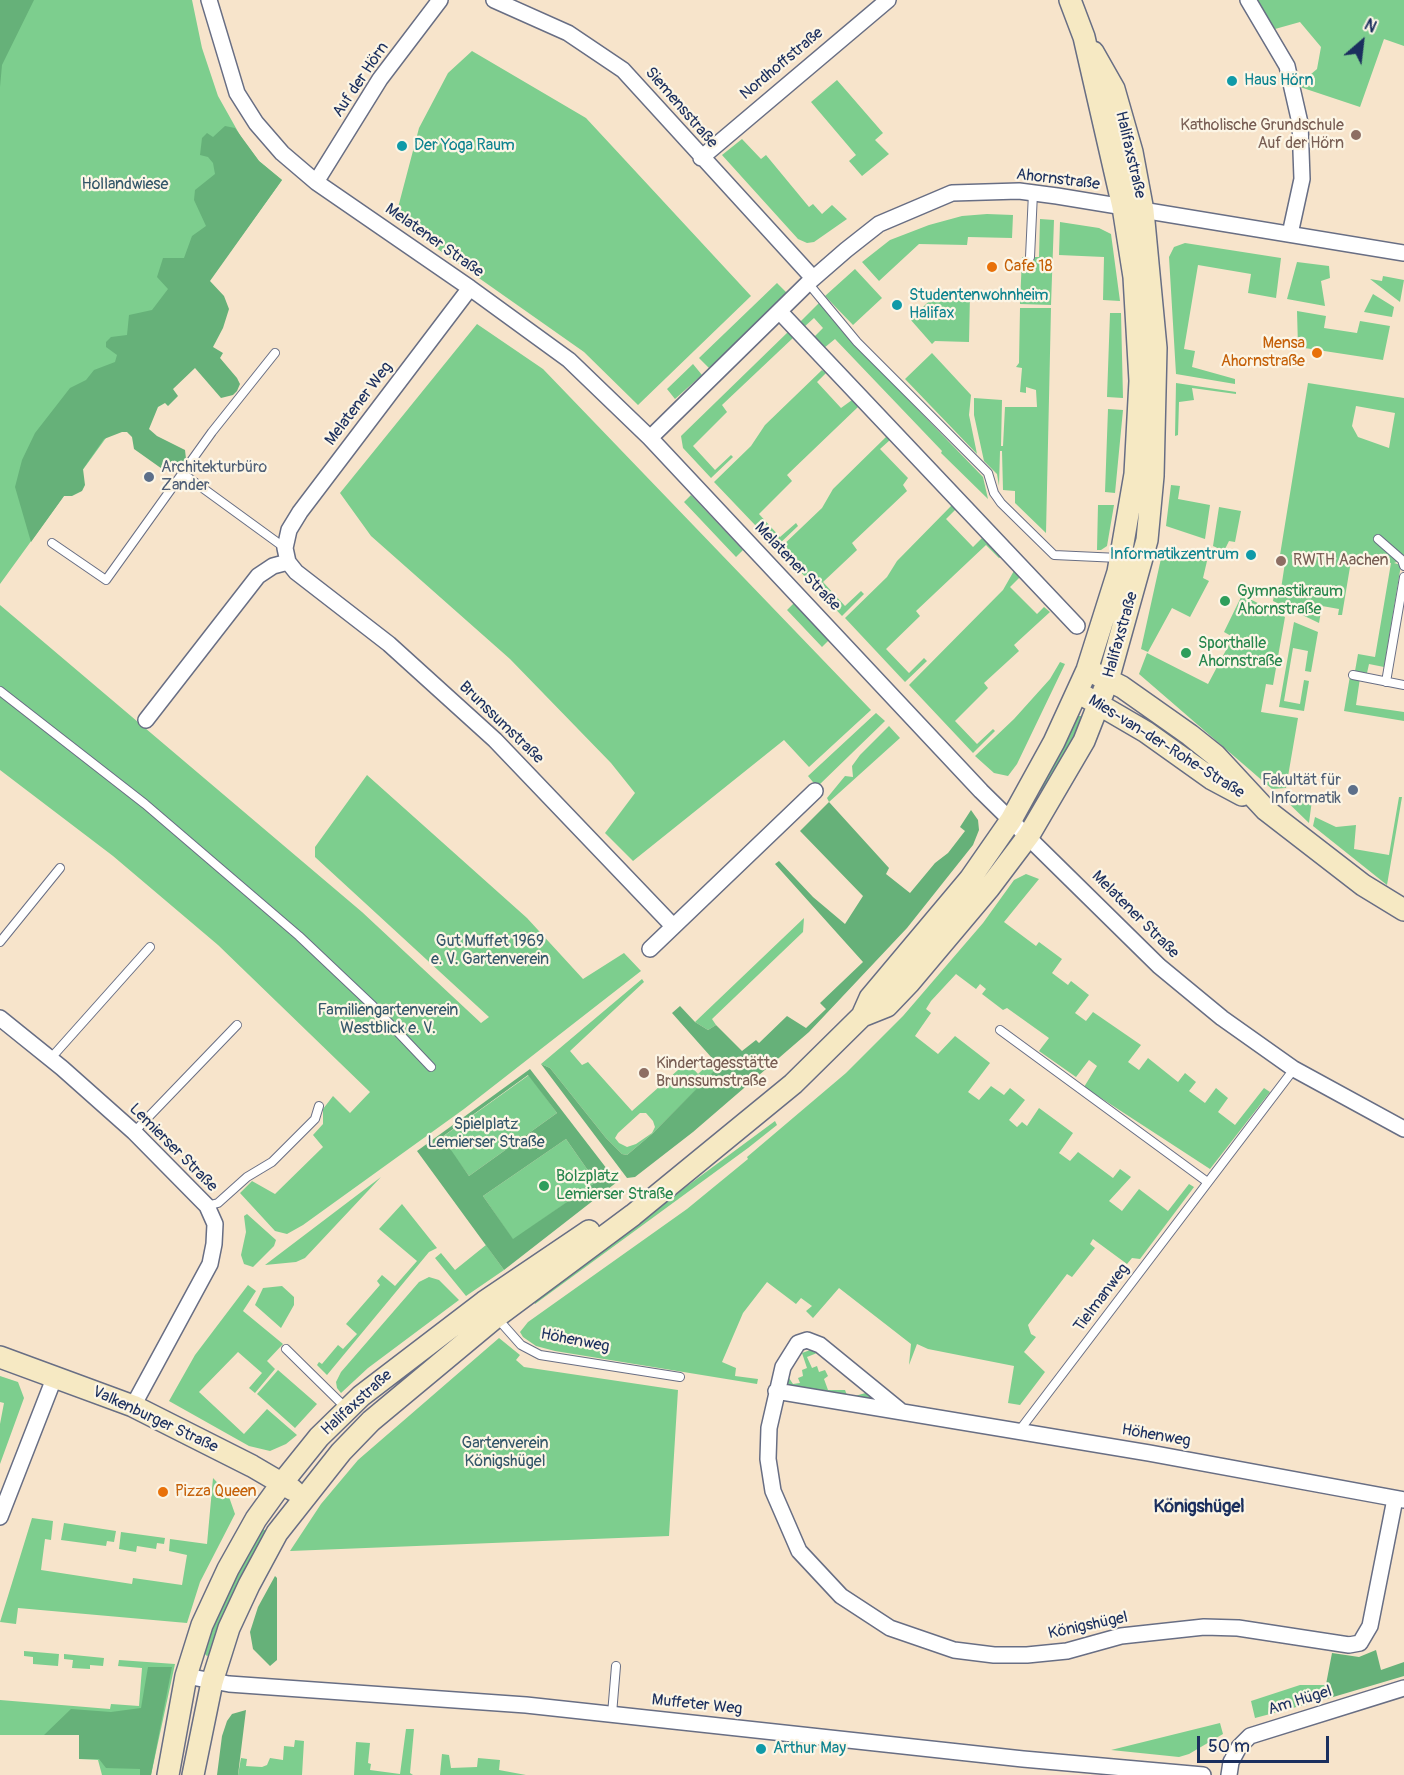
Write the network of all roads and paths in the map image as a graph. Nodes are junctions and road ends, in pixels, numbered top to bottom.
1 (209, 0) edge
2 (440, 0) edge
3 (494, 0) edge
4 (888, 0) edge
5 (1070, 0) edge
6 (1248, 0) edge
7 (701, 158) junction
8 (316, 182) junction
9 (1033, 193) junction
10 (1133, 209) junction
11 (1290, 234) junction
12 (1404, 253) edge
13 (1030, 257) dead end
14 (810, 281) junction
15 (470, 288) junction
16 (780, 312) junction
17 (275, 353) dead end
18 (650, 438) junction
19 (182, 473) junction
20 (1378, 539) dead end
21 (52, 543) dead end
22 (287, 555) junction
23 (1121, 558) junction
24 (1404, 566) edge
25 (1404, 577) edge
26 (1077, 626) dead end
27 (1087, 670) junction
28 (1353, 675) dead end
29 (1108, 680) junction
30 (1386, 682) junction
31 (1404, 685) edge
32 (0, 691) edge
33 (1077, 693) junction
34 (1099, 704) junction
35 (146, 720) dead end
36 (815, 791) dead end
37 (1254, 801) junction
38 (1011, 820) junction
39 (1029, 835) junction
40 (60, 868) dead end
41 (1404, 910) edge
42 (673, 926) junction
43 (0, 942) edge
44 (150, 947) dead end
45 (650, 950) dead end
46 (862, 1016) junction
47 (0, 1017) edge
48 (237, 1025) dead end
49 (1000, 1030) dead end
50 (51, 1058) junction
51 (431, 1067) dead end
52 (1294, 1069) junction
53 (320, 1106) dead end
54 (1404, 1129) edge
55 (134, 1132) junction
56 (1206, 1181) junction
57 (207, 1206) junction
58 (490, 1309) junction
59 (286, 1348) dead end
60 (0, 1357) edge
61 (55, 1376) junction
62 (680, 1377) dead end
63 (776, 1391) junction
64 (134, 1406) junction
65 (347, 1409) junction
66 (902, 1412) junction
67 (1018, 1431) junction
68 (282, 1483) junction
69 (303, 1498) junction
70 (1400, 1499) edge
71 (0, 1517) edge
72 (616, 1666) dead end
73 (186, 1676) junction
74 (212, 1682) junction
75 (1404, 1688) edge
76 (612, 1714) junction
77 (168, 1775) edge
78 (193, 1775) edge
79 (1203, 1775) edge
80 (1229, 1775) edge

1 - 8 street, Melatener Straße
2 - 8 street, Auf der Hörn
3 - 7 street, Siemensstraße
4 - 7 street, Nordhoffstraße
5 - 10 main road, Halifaxstraße
6 - 11 street
7 - 14 street, Siemensstraße
8 - 15 street, Melatener Straße
9 - 10 street, Ahornstraße
9 - 13 lane
9 - 14 street, Ahornstraße
10 - 11 street, Ahornstraße
10 - 23 main road, Halifaxstraße
10 - 29 main road, Halifaxstraße
11 - 12 street, Ahornstraße
14 - 16 street, Ahornstraße
14 - 23 lane
15 - 18 street, Melatener Straße
15 - 22 street, Melatener Weg
16 - 18 street, Ahornstraße
16 - 26 street
17 - 19 lane
18 - 38 street, Melatener Straße
19 - 21 lane
19 - 22 lane
20 - 24 lane
22 - 35 street
22 - 42 street, Brunssumstraße
23 - 27 main road, Halifaxstraße
25 - 30 lane
27 - 29 main road, Mies-van-der-Rohe-Straße
27 - 33 main road, Halifaxstraße
28 - 30 lane
29 - 34 main road, Halifaxstraße
29 - 37 main road, Mies-van-der-Rohe-Straße
30 - 31 lane
32 - 51 lane
33 - 34 main road, Mies-van-der-Rohe-Straße
33 - 38 main road, Halifaxstraße
34 - 37 main road, Mies-van-der-Rohe-Straße
34 - 39 main road, Halifaxstraße
36 - 42 street
37 - 41 main road, Mies-van-der-Rohe-Straße
38 - 39 street, Melatener Straße
38 - 46 main road, Halifaxstraße
39 - 46 main road, Halifaxstraße
39 - 52 street, Melatener Straße
40 - 43 lane
42 - 45 street
44 - 50 lane
46 - 58 main road, Halifaxstraße
47 - 50 street, Lemierser Straße
48 - 55 lane
49 - 56 lane
50 - 55 street, Lemierser Straße
52 - 54 street, Melatener Straße
52 - 56 lane, Tielmanweg
53 - 57 lane
55 - 57 street, Lemierser Straße
56 - 67 lane, Tielmanweg
57 - 64 street, Lemierser Straße
58 - 62 lane, Höhenweg
58 - 65 main road, Halifaxstraße
58 - 69 main road, Halifaxstraße
59 - 65 lane
60 - 61 main road, Valkenburger Straße
61 - 64 main road, Valkenburger Straße
61 - 71 street
63 - 66 street, Höhenweg
63 - 66 street, Höhenweg
63 - 70 street, Königshügel
64 - 68 main road, Valkenburger Straße
65 - 68 main road, Halifaxstraße
66 - 67 street, Höhenweg
67 - 70 street, Höhenweg
68 - 69 main road, Valkenburger Straße
68 - 73 main road, Halifaxstraße
69 - 74 main road, Halifaxstraße
72 - 76 lane
73 - 74 street, Muffeter Weg
73 - 77 main road, Halifaxstraße
74 - 76 street, Muffeter Weg
74 - 78 main road, Halifaxstraße
75 - 80 street, Am Hügel
76 - 79 street, Muffeter Weg

